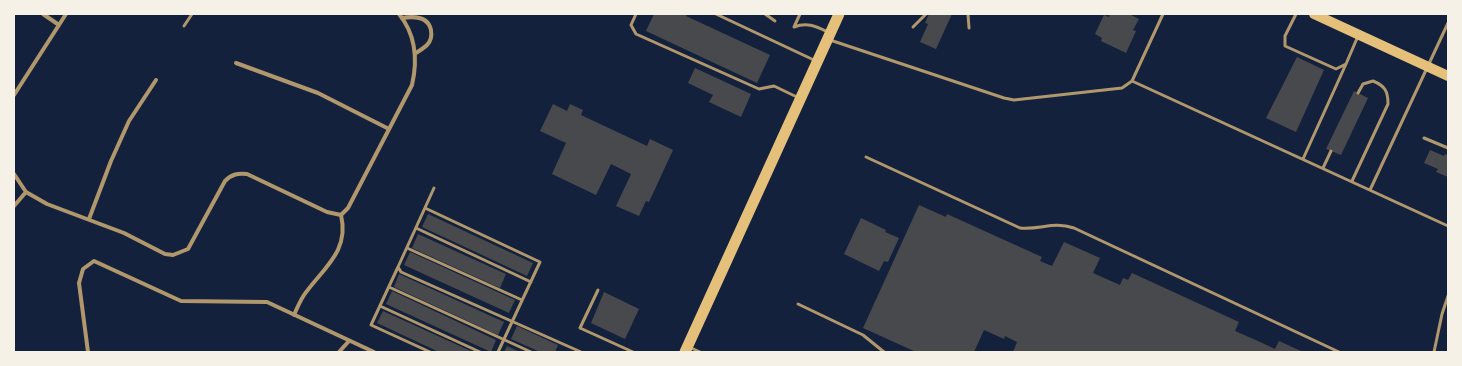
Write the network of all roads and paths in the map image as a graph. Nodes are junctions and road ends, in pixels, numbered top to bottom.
1 (43, 14) edge
2 (66, 14) edge
3 (192, 14) edge
4 (399, 14) edge
5 (636, 14) edge
6 (716, 14) edge
7 (765, 14) edge
8 (800, 14) edge
9 (839, 14) edge
10 (926, 14) edge
11 (968, 14) edge
12 (1163, 14) edge
13 (1296, 14) edge
14 (1314, 14) edge
15 (1328, 17) edge
16 (402, 18) junction
17 (775, 21) dead end
18 (1448, 23) edge
19 (59, 24) junction
20 (184, 26) dead end
21 (913, 27) dead end
22 (969, 28) dead end
23 (1359, 35) junction
24 (829, 36) junction
25 (416, 53) junction
26 (818, 62) junction
27 (236, 63) dead end
28 (1346, 64) junction
29 (1428, 67) junction
30 (1448, 76) edge
31 (156, 80) dead end
32 (1132, 80) junction
33 (1358, 93) dead end
34 (14, 95) edge
35 (801, 98) junction
36 (389, 129) junction
37 (1424, 138) dead end
38 (1448, 148) edge
39 (1331, 151) dead end
40 (866, 157) dead end
41 (1303, 159) junction
42 (1323, 168) junction
43 (14, 174) edge
44 (1352, 182) junction
45 (434, 188) dead end
46 (1370, 190) junction
47 (26, 192) junction
48 (14, 206) edge
49 (425, 208) junction
50 (340, 215) junction
51 (89, 219) junction
52 (1448, 226) edge
53 (416, 228) junction
54 (407, 248) junction
55 (398, 267) junction
56 (531, 282) junction
57 (389, 287) junction
58 (598, 290) dead end
59 (1448, 296) edge
60 (522, 300) junction
61 (798, 304) dead end
62 (380, 306) junction
63 (1443, 312) junction
64 (1448, 314) edge
65 (294, 315) junction
66 (512, 320) junction
67 (503, 340) junction
68 (349, 341) junction
69 (686, 349) edge
70 (88, 352) edge
71 (339, 352) edge
72 (374, 352) edge
73 (430, 352) edge
74 (480, 352) edge
75 (498, 352) edge
76 (531, 352) edge
77 (581, 352) edge
78 (633, 352) edge
79 (700, 352) edge
80 (884, 352) edge
81 (1339, 352) edge
82 (1434, 352) edge

1 - 19 street
2 - 19 street
3 - 20 lane
4 - 16 street
5 - 35 lane
6 - 26 lane
7 - 17 lane
8 - 24 lane
9 - 24 highway
10 - 21 lane
11 - 22 lane
12 - 32 lane
13 - 28 lane
14 - 15 main road
15 - 23 main road
16 - 25 street
16 - 25 street
18 - 29 lane
19 - 34 street
23 - 28 lane
23 - 29 main road
24 - 26 highway
24 - 32 lane
25 - 36 street
26 - 35 highway
27 - 36 street
28 - 41 lane
29 - 30 main road
29 - 46 lane
31 - 51 street
32 - 41 lane
33 - 44 lane
35 - 69 highway
36 - 50 street
37 - 38 lane
39 - 42 lane
40 - 81 lane
41 - 42 lane
42 - 44 lane
43 - 47 street
44 - 46 lane
45 - 49 lane
46 - 52 lane
47 - 48 street
47 - 51 street
49 - 53 lane
49 - 56 lane
50 - 51 street
50 - 65 street
53 - 54 lane
53 - 56 lane
54 - 55 lane
54 - 60 lane
55 - 57 lane
55 - 66 lane
56 - 60 lane
57 - 62 lane
57 - 67 lane
58 - 78 lane
59 - 63 lane
60 - 66 lane
61 - 80 lane
62 - 73 lane
62 - 74 lane
63 - 64 lane
63 - 82 lane
65 - 68 street
65 - 70 street
66 - 67 lane
66 - 77 lane
67 - 75 lane
67 - 76 lane
68 - 71 street
68 - 72 street
69 - 79 lane

